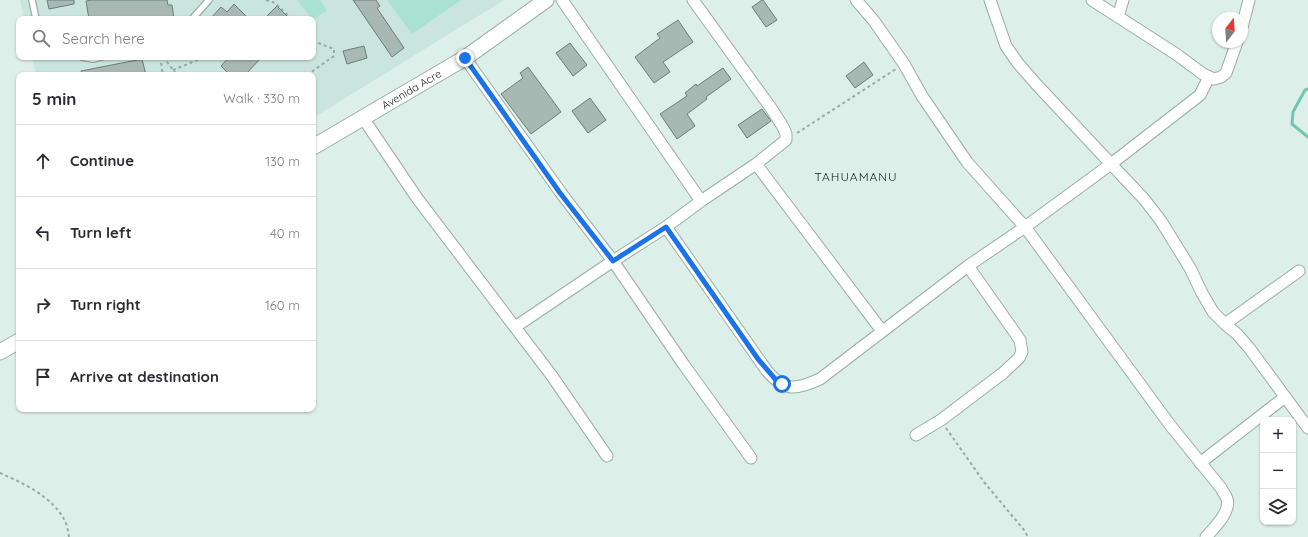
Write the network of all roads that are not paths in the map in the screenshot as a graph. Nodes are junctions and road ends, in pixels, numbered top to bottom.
1 (32, 0) edge
2 (208, 0) edge
3 (546, 0) edge
4 (562, 0) edge
5 (693, 0) edge
6 (856, 0) edge
7 (990, 0) edge
8 (1092, 0) edge
9 (1123, 0) edge
10 (1249, 0) edge
11 (1246, 12) edge
12 (35, 16) edge
13 (195, 16) edge
14 (1118, 17) junction
15 (1236, 48) edge
16 (465, 58) junction
17 (1209, 77) junction
18 (363, 118) junction
19 (316, 145) edge
20 (756, 164) junction
21 (1111, 164) junction
22 (700, 201) junction
23 (666, 227) junction
24 (1025, 227) junction
25 (613, 261) junction
26 (968, 266) junction
27 (1300, 271) dead end
28 (1225, 324) junction
29 (514, 327) junction
30 (882, 331) junction
31 (16, 343) edge
32 (0, 352) edge
33 (1285, 397) junction
34 (1308, 428) edge
35 (916, 435) dead end
36 (607, 456) dead end
37 (751, 458) dead end
38 (1200, 463) junction
39 (1206, 537) edge

1 - 12 lane
2 - 13 lane
3 - 16 main road, Avenida Acre
4 - 22 street
5 - 20 street
6 - 24 street
7 - 21 street
8 - 14 street
9 - 14 street
10 - 11 street
14 - 17 street
15 - 17 street
16 - 18 main road, Avenida Acre
16 - 25 street
17 - 21 street
18 - 19 main road, Avenida Acre
18 - 29 street
20 - 22 street
20 - 30 street
21 - 24 street
21 - 28 street
22 - 23 street
23 - 25 street
23 - 30 street
24 - 26 street
24 - 38 street
25 - 29 street
25 - 37 street
26 - 30 street
26 - 35 street
27 - 28 street
28 - 33 street
29 - 36 street
31 - 32 main road
33 - 34 street
33 - 38 street
38 - 39 street

